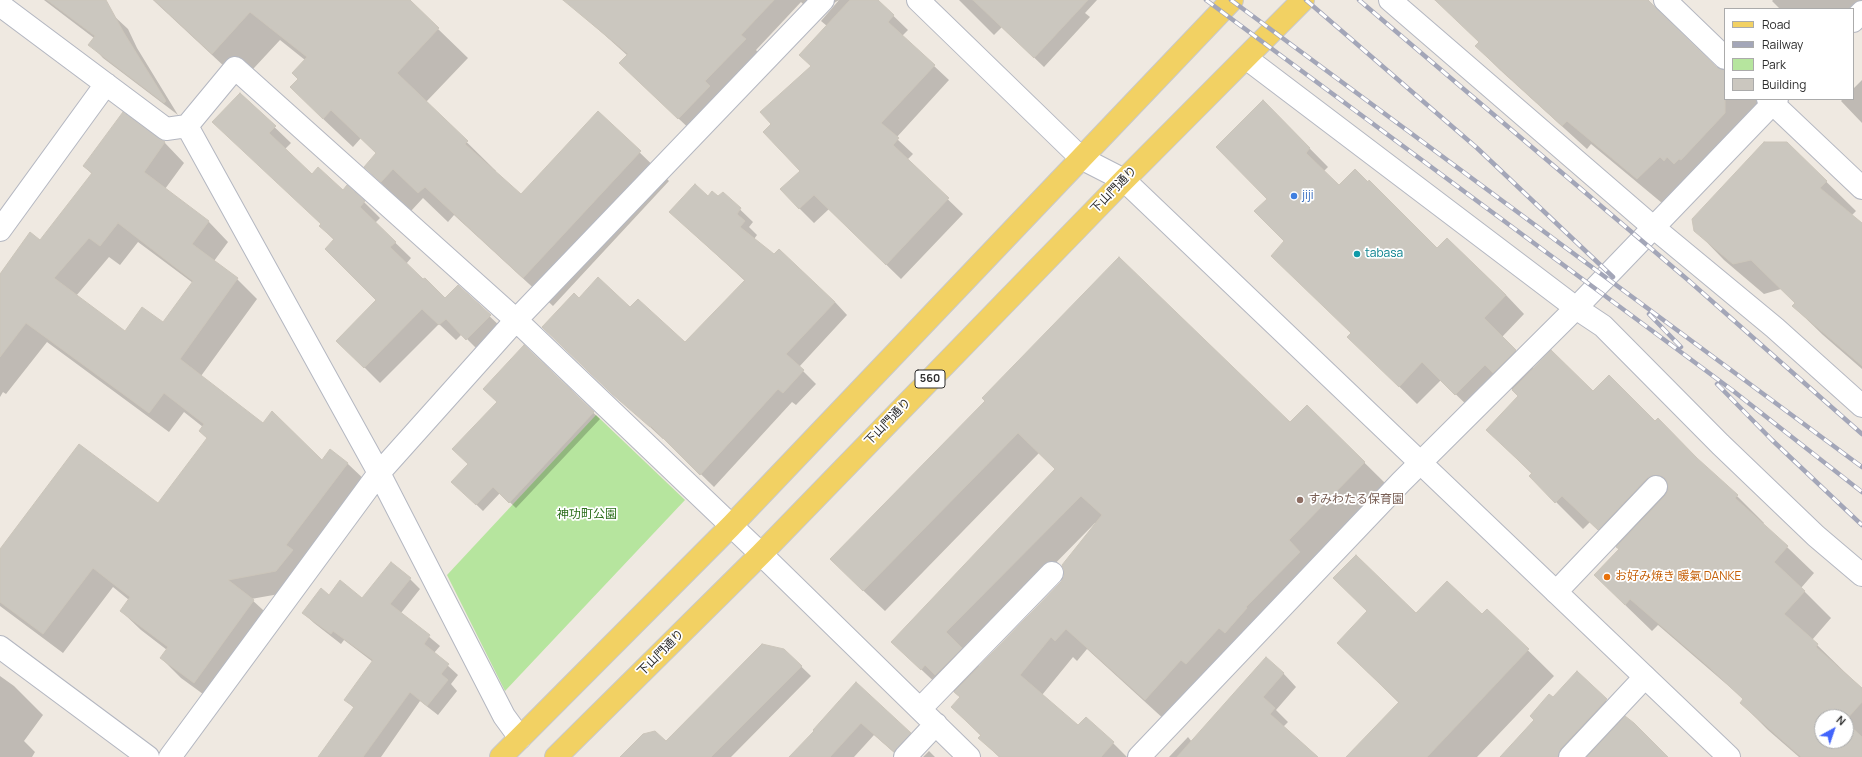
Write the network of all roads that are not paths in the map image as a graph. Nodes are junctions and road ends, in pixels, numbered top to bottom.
1 (823, 0) edge
2 (918, 0) edge
3 (1232, 0) edge
4 (1303, 0) edge
5 (1390, 0) edge
6 (1665, 0) edge
7 (0, 5) edge
8 (1862, 12) edge
9 (1854, 20) edge
10 (1724, 57) edge
11 (1246, 58) junction
12 (106, 84) junction
13 (1772, 100) edge
14 (187, 126) junction
15 (1081, 158) junction
16 (1124, 180) junction
17 (1862, 188) edge
18 (1653, 227) junction
19 (0, 230) edge
20 (1576, 308) junction
21 (516, 320) junction
22 (1862, 406) edge
23 (1421, 463) junction
24 (379, 473) junction
25 (1656, 487) dead end
26 (731, 526) junction
27 (761, 554) junction
28 (1052, 573) dead end
29 (1862, 575) edge
30 (1556, 592) junction
31 (0, 647) edge
32 (1646, 677) junction
33 (920, 709) junction
34 (936, 724) junction
35 (520, 738) junction
36 (148, 757) edge
37 (170, 757) edge
38 (501, 757) edge
39 (556, 757) edge
40 (905, 757) edge
41 (970, 757) edge
42 (1139, 757) edge
43 (1570, 757) edge
44 (1729, 757) edge

1 - 21 street
2 - 15 street
3 - 15 main road
4 - 11 main road, 下山門通り / 560
5 - 18 street
6 - 10 street
7 - 12 street
8 - 9 street
11 - 16 main road, 下山門通り / 560
11 - 20 street
12 - 14 street
12 - 19 street
13 - 17 street
13 - 18 street
14 - 21 street
14 - 24 street
15 - 16 street
15 - 26 main road
16 - 23 street
16 - 27 main road, 下山門通り / 560
18 - 20 street
18 - 22 street
20 - 23 street
20 - 29 street
21 - 24 street
21 - 26 street
23 - 30 street
23 - 42 street
24 - 35 street
24 - 37 street
25 - 30 street
26 - 27 street
26 - 35 main road
27 - 33 street
27 - 39 main road, 下山門通り / 560
28 - 33 street
30 - 32 street
31 - 36 street
32 - 43 street
32 - 44 street
33 - 34 street
34 - 40 street
34 - 41 street
35 - 38 main road

